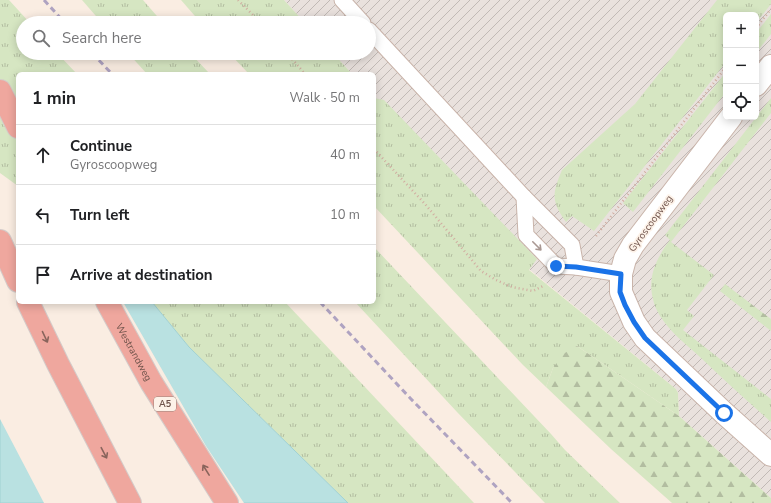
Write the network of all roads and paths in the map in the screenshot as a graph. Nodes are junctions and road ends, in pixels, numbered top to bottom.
1 (238, 0) edge
2 (342, 0) edge
3 (771, 9) edge
4 (254, 16) edge
5 (357, 16) edge
6 (759, 24) edge
7 (376, 38) edge
8 (293, 60) edge
9 (771, 66) edge
10 (723, 71) edge
11 (303, 72) edge
12 (757, 84) edge
13 (0, 91) edge
14 (729, 120) edge
15 (16, 123) edge
16 (376, 151) edge
17 (524, 197) junction
18 (0, 241) edge
19 (576, 267) junction
20 (621, 274) junction
21 (16, 277) edge
22 (29, 304) edge
23 (108, 304) edge
24 (771, 455) edge
25 (130, 503) edge
26 (227, 503) edge

1 - 4 path
2 - 5 lane
3 - 6 path
7 - 17 lane
8 - 11 path
9 - 12 street
10 - 19 path
13 - 15 highway
14 - 20 street, Gyroscoopweg
16 - 19 path
17 - 19 lane
17 -> 19 lane
18 - 21 highway
19 - 20 lane
20 - 24 street, Gyroscoopweg
22 -> 25 highway
26 -> 23 highway, Westrandweg / A5

